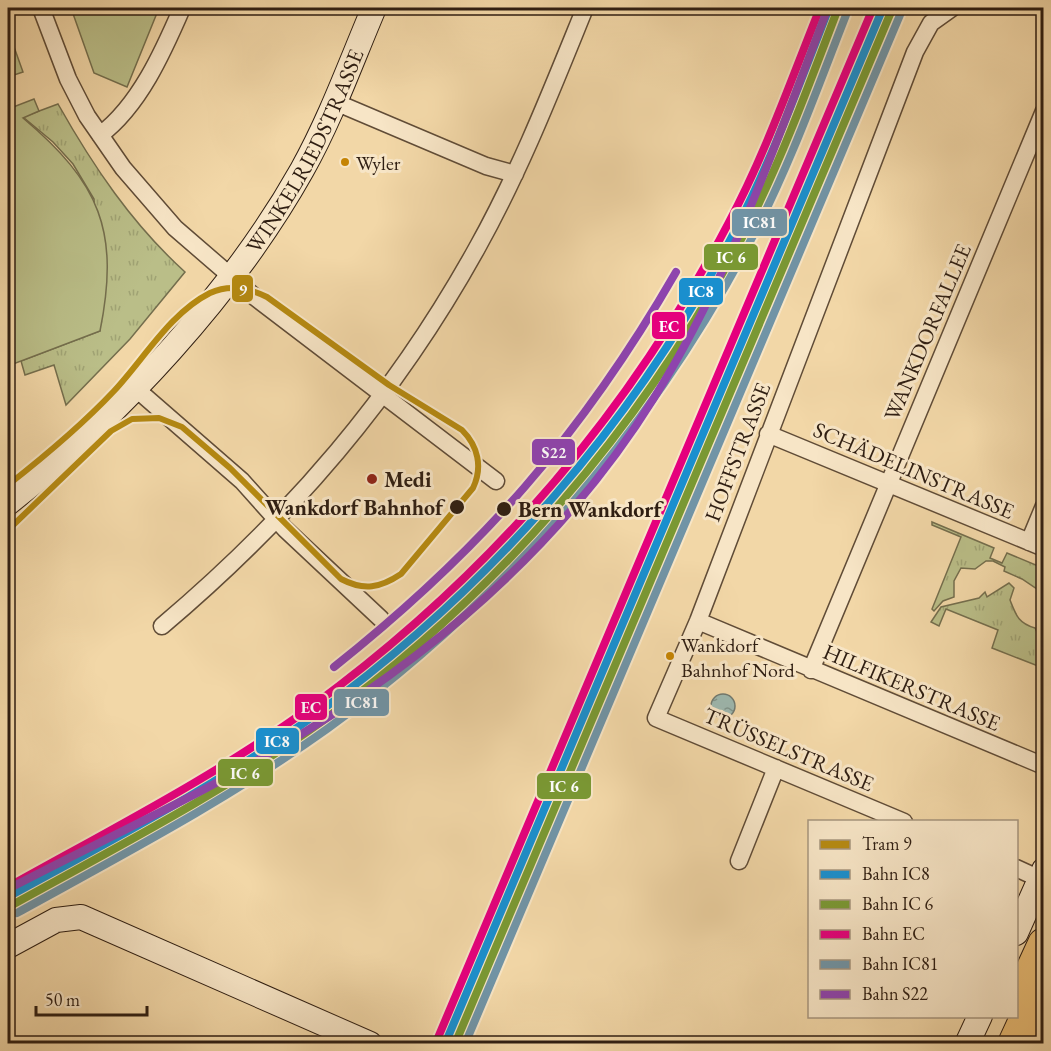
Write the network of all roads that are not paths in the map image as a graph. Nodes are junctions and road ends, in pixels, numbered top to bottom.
1 (40, 8) edge
2 (182, 8) edge
3 (374, 8) edge
4 (585, 8) edge
5 (952, 8) edge
6 (335, 102) junction
7 (1044, 111) edge
8 (100, 135) junction
9 (515, 174) junction
10 (232, 276) junction
11 (134, 387) junction
12 (383, 394) junction
13 (102, 420) junction
14 (768, 434) junction
15 (496, 481) dead end
16 (888, 484) junction
17 (8, 487) edge
18 (8, 503) edge
19 (1044, 506) edge
20 (278, 520) junction
21 (8, 521) edge
22 (1036, 545) edge
23 (381, 619) dead end
24 (698, 621) junction
25 (162, 626) dead end
26 (811, 670) junction
27 (656, 718) joint
28 (1044, 766) edge
29 (776, 768) junction
30 (899, 820) edge
31 (739, 861) dead end
32 (1018, 868) edge
33 (1042, 874) edge
34 (1018, 931) edge
35 (1044, 944) edge
36 (8, 946) edge
37 (1044, 979) edge
38 (1018, 1000) edge
39 (980, 1018) edge
40 (1009, 1018) edge
41 (1044, 1027) edge
42 (370, 1044) edge
43 (967, 1044) edge
44 (996, 1044) edge
45 (1014, 1044) edge
46 (1036, 1044) edge

1 - 8 street
2 - 8 street
3 - 6 main road, WINKELRIEDSTRASSE
4 - 9 street
5 - 14 street, HOFFSTRASSE
6 - 9 street
6 - 10 main road, WINKELRIEDSTRASSE
7 - 16 street, WANKDORFALLEE
8 - 10 street
9 - 12 street
10 - 11 main road, WINKELRIEDSTRASSE
10 - 12 street
11 - 13 main road, WINKELRIEDSTRASSE
11 - 20 street
12 - 15 street
12 - 20 street
13 - 17 main road, WINKELRIEDSTRASSE
13 - 18 main road, WINKELRIEDSTRASSE
13 - 21 main road, WINKELRIEDSTRASSE
14 - 16 street, SCHÄDELINSTRASSE
14 - 24 street, HOFFSTRASSE
16 - 22 street, SCHÄDELINSTRASSE
16 - 26 street, WANKDORFALLEE
19 - 22 street
20 - 23 street
20 - 25 street
24 - 26 street, HILFIKERSTRASSE
24 - 27 street, HOFFSTRASSE
26 - 28 street, HILFIKERSTRASSE
27 - 29 street, TRÜSSELSTRASSE
29 - 30 street, TRÜSSELSTRASSE
29 - 31 street
32 - 33 street
33 - 34 main road
35 - 38 highway
36 - 42 main road
37 - 45 highway
39 - 43 main road
40 - 44 highway
41 - 46 highway

